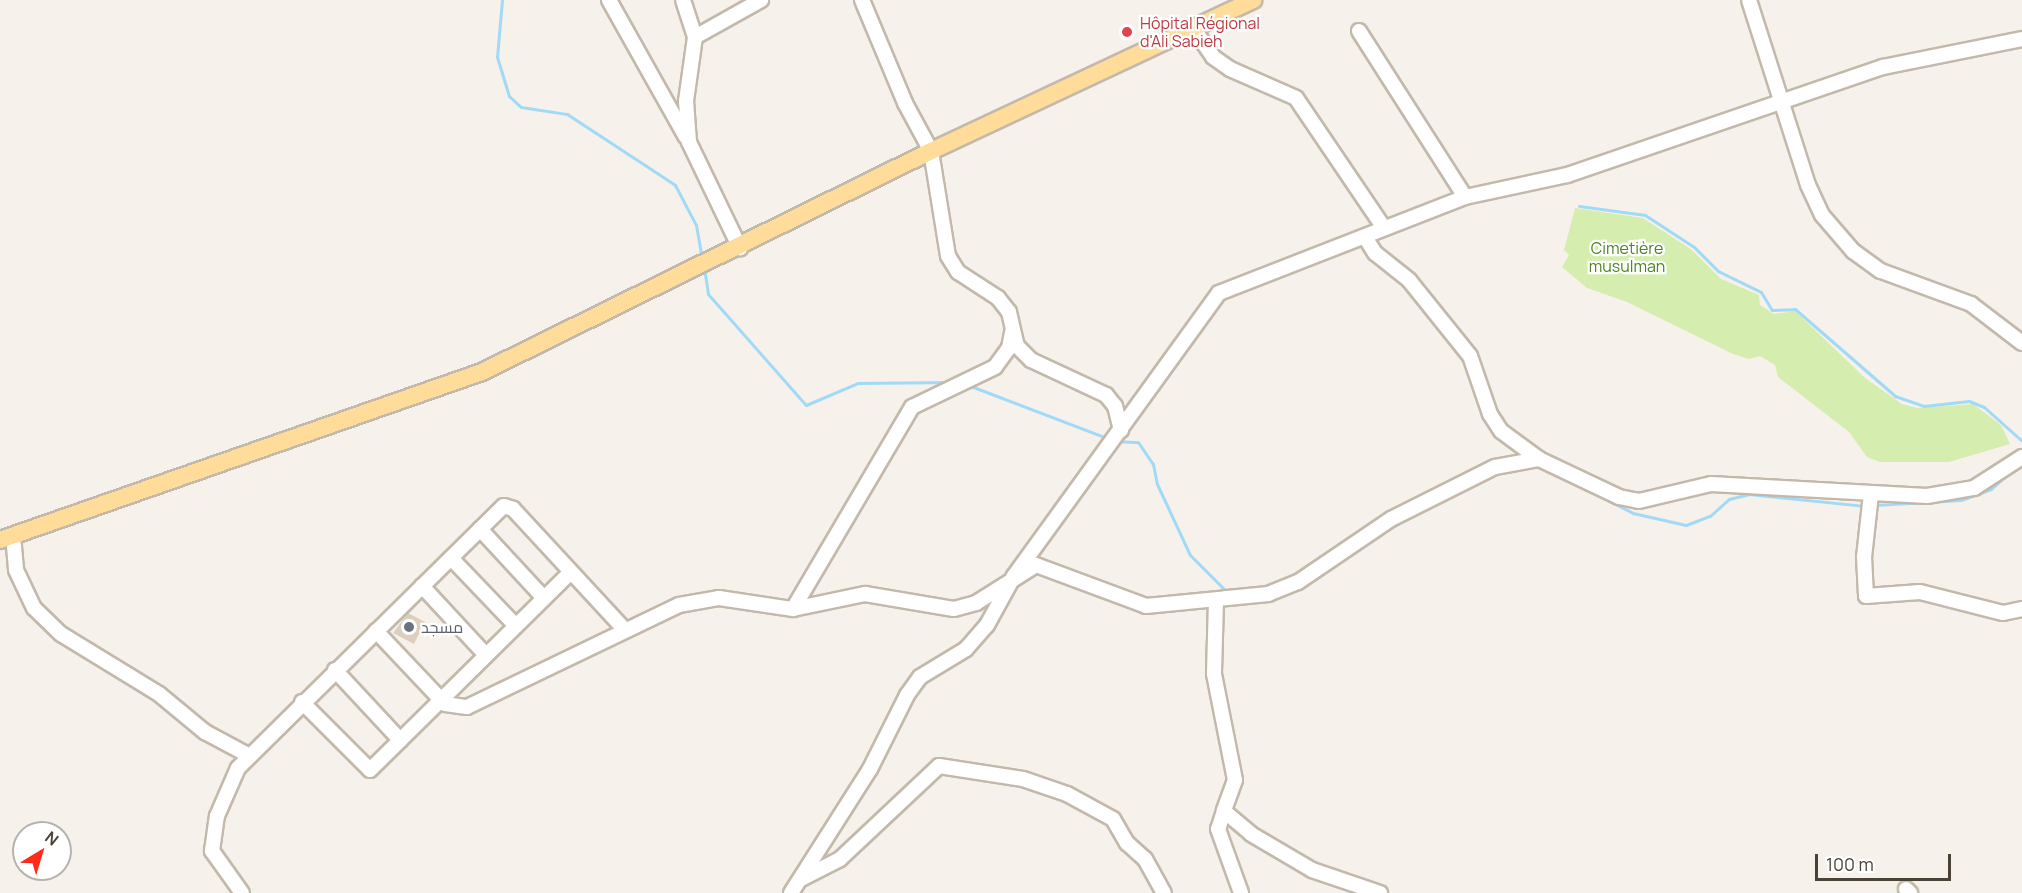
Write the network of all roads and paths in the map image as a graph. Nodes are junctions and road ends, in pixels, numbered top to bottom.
1 (609, 0) edge
2 (683, 0) edge
3 (761, 0) edge
4 (862, 0) edge
5 (1252, 0) edge
6 (1749, 0) edge
7 (1193, 28) junction
8 (1359, 31) dead end
9 (694, 37) junction
10 (2022, 39) edge
11 (1784, 100) junction
12 (689, 142) junction
13 (931, 151) junction
14 (1465, 196) junction
15 (1384, 228) junction
16 (1365, 237) junction
17 (740, 248) junction
18 (1013, 330) junction
19 (2022, 343) edge
20 (1121, 430) junction
21 (1539, 459) junction
22 (2019, 465) edge
23 (1871, 494) junction
24 (480, 529) junction
25 (6, 537) edge
26 (451, 558) junction
27 (571, 572) junction
28 (1014, 576) junction
29 (422, 586) junction
30 (544, 598) junction
31 (1216, 601) junction
32 (793, 609) junction
33 (2022, 609) edge
34 (516, 626) junction
35 (625, 630) junction
36 (376, 631) junction
37 (486, 655) junction
38 (335, 670) junction
39 (441, 699) junction
40 (302, 702) junction
41 (400, 740) junction
42 (248, 754) junction
43 (1224, 811) junction
44 (799, 880) junction
45 (242, 893) edge
46 (791, 893) edge
47 (1164, 893) edge
48 (1241, 893) edge
49 (1380, 893) edge

1 - 12 street
2 - 9 street
3 - 9 street
4 - 13 street
5 - 7 main road
6 - 11 street
7 - 13 main road
7 - 15 street
8 - 14 street
9 - 12 street
10 - 11 street
11 - 14 street
11 - 19 street
12 - 17 street
13 - 17 main road
13 - 18 street
14 - 15 street
15 - 16 street
16 - 20 street
16 - 21 street
17 - 25 main road
18 - 20 street
18 - 32 street
20 - 28 street
21 - 23 street
21 - 31 street
22 - 23 street
23 - 33 street
24 - 26 street
24 - 27 street
24 - 30 street
25 - 42 street
26 - 29 street
26 - 34 street
27 - 30 street
27 - 35 street
28 - 31 street
28 - 32 street
28 - 44 street
29 - 36 street
29 - 37 street
30 - 34 street
31 - 43 street
32 - 35 street
34 - 37 street
35 - 39 street
36 - 38 street
36 - 39 street
37 - 39 street
38 - 40 street
38 - 41 street
39 - 41 street
40 - 41 street
40 - 42 street
42 - 45 street
43 - 48 street
43 - 49 street
44 - 46 street
44 - 47 street

